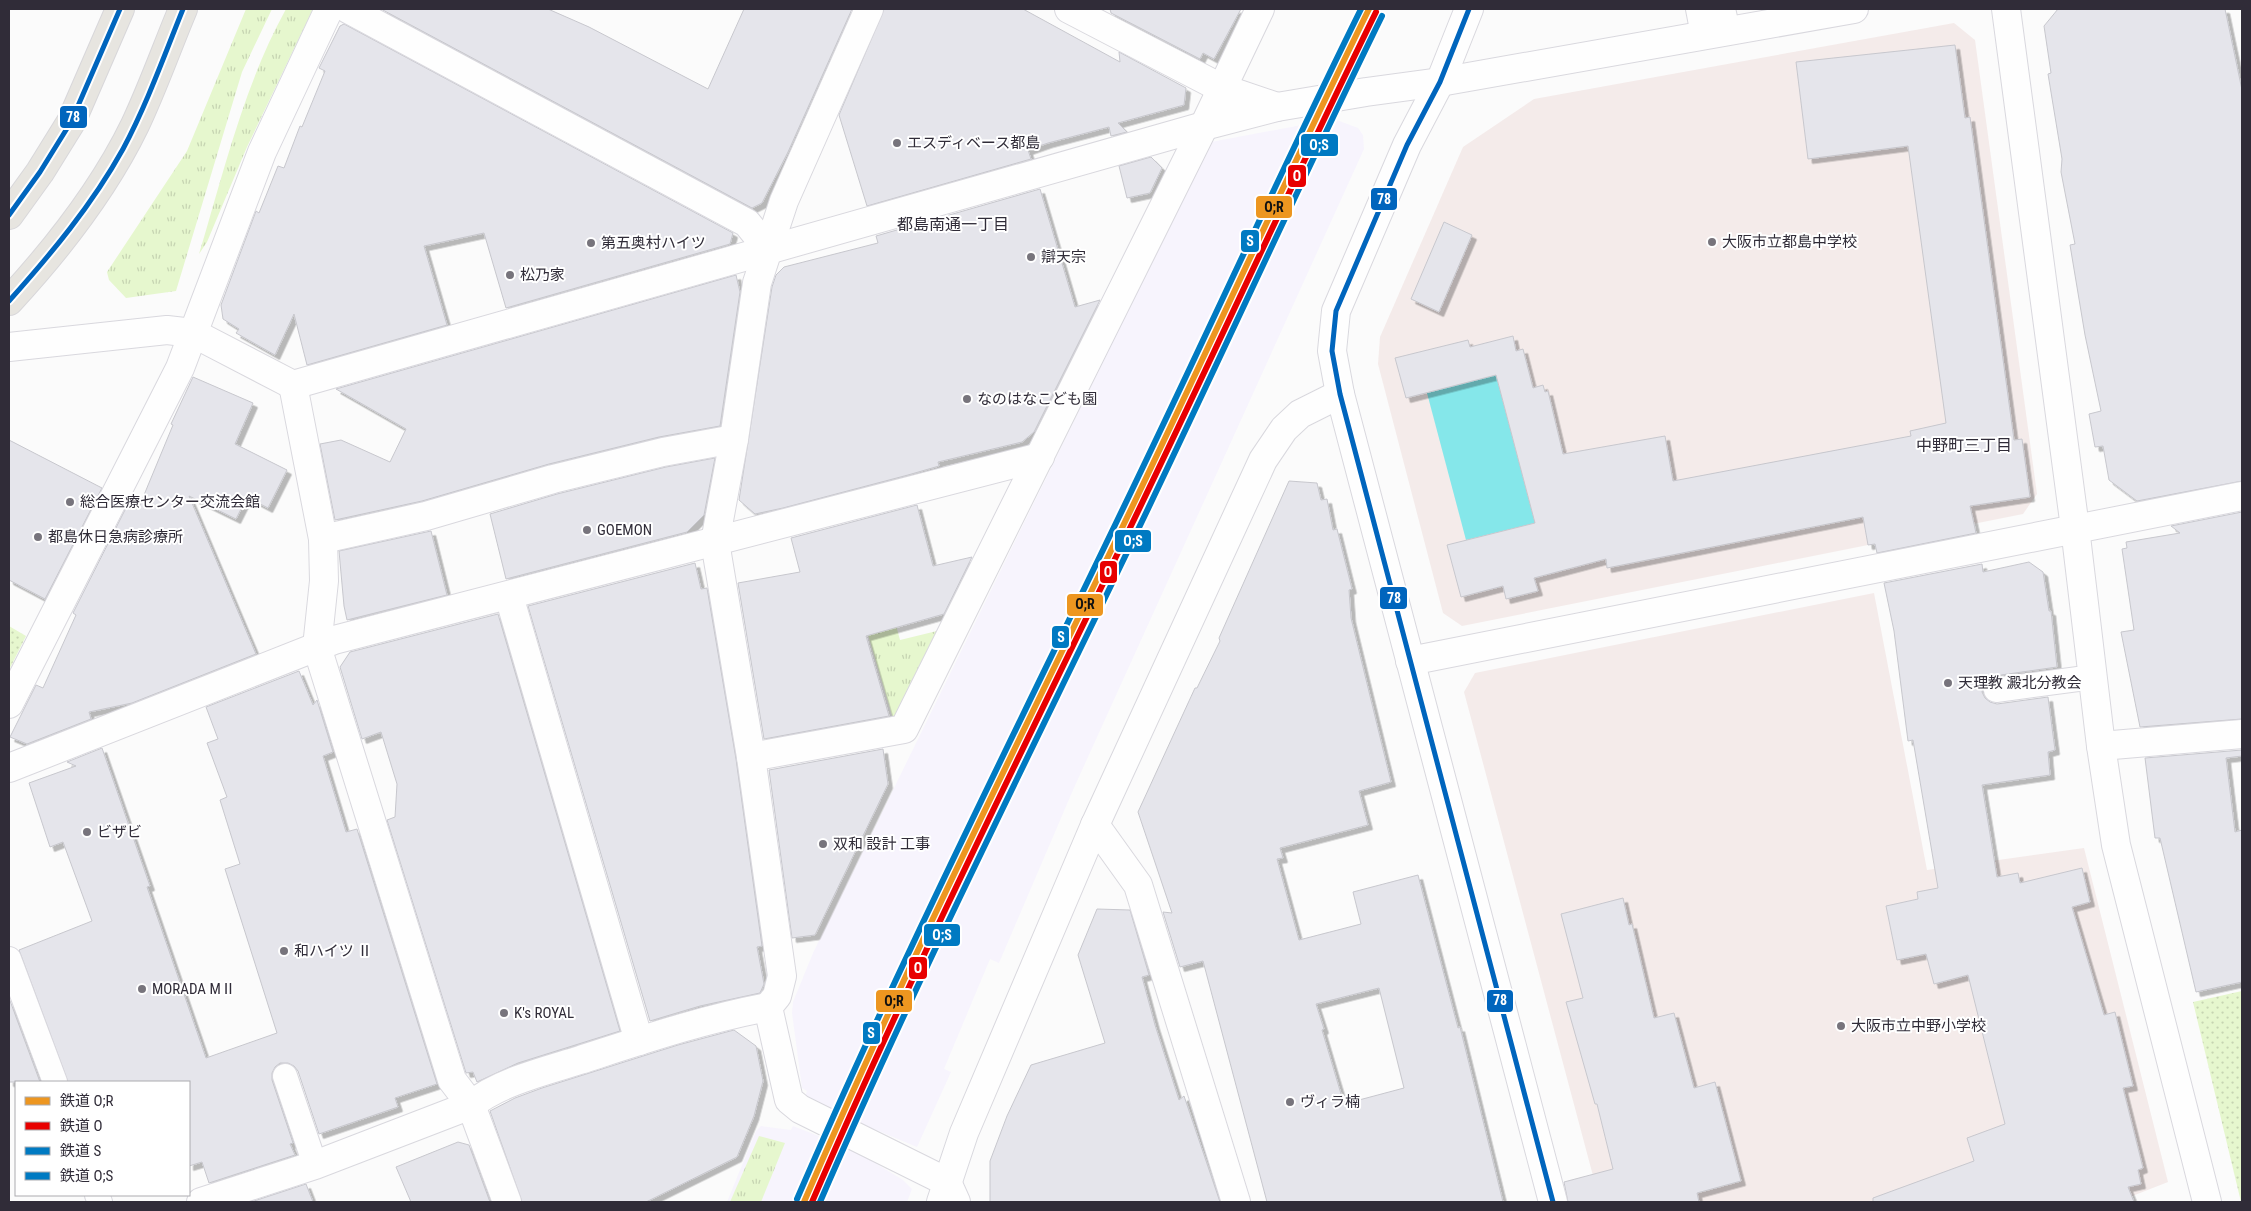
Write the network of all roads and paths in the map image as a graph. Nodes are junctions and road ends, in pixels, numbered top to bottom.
1 (120, 9) edge
2 (183, 9) edge
3 (329, 9) edge
4 (348, 9) edge
5 (868, 9) edge
6 (1260, 9) edge
7 (1469, 9) edge
8 (1854, 9) edge
9 (2006, 9) edge
10 (1084, 12) edge
11 (1712, 21) edge
12 (1440, 82) junction
13 (1221, 88) junction
14 (1277, 107) junction
15 (1204, 126) junction
16 (12, 206) edge
17 (768, 249) junction
18 (9, 301) edge
19 (193, 333) junction
20 (9, 347) edge
21 (293, 385) junction
22 (1340, 394) junction
23 (734, 439) junction
24 (1040, 457) junction
25 (2242, 496) edge
26 (2075, 528) junction
27 (323, 539) junction
28 (716, 542) junction
29 (509, 596) junction
30 (317, 647) junction
31 (1410, 661) junction
32 (2093, 677) junction
33 (1996, 690) dead end
34 (9, 704) edge
35 (2242, 734) edge
36 (2101, 746) junction
37 (751, 757) junction
38 (9, 768) edge
39 (1095, 825) junction
40 (9, 959) edge
41 (768, 1007) junction
42 (639, 1041) junction
43 (285, 1076) dead end
44 (55, 1081) edge
45 (471, 1105) junction
46 (315, 1165) junction
47 (948, 1196) edge
48 (201, 1202) edge
49 (507, 1202) edge
50 (1236, 1202) edge
51 (1553, 1202) edge
52 (2207, 1202) edge

1 - 16 main road
2 - 18 main road
3 - 19 street
4 - 17 street
5 - 17 street
6 - 13 street
7 - 12 street
8 - 11 street
9 - 26 street
10 - 13 street
11 - 12 street
12 - 14 street
12 - 22 street
13 - 14 street
13 - 15 street
14 - 15 street
15 - 17 street
15 - 24 street
17 - 21 street
17 - 23 street
19 - 20 street
19 - 21 street
19 - 34 street
21 - 27 street
22 - 31 street
22 - 39 street
23 - 27 street
23 - 28 street
24 - 28 street
24 - 37 street
25 - 26 street
26 - 31 street
26 - 32 street
27 - 30 street
28 - 29 street
28 - 37 street
29 - 30 street
29 - 42 street
30 - 38 street
30 - 45 street
31 - 51 street
32 - 33 lane
32 - 36 street
35 - 36 street
36 - 52 street
37 - 41 street
39 - 47 street
39 - 50 street
40 - 44 lane
41 - 42 street
41 - 47 street
42 - 45 street
43 - 46 lane
45 - 46 street
45 - 49 street
46 - 48 street

